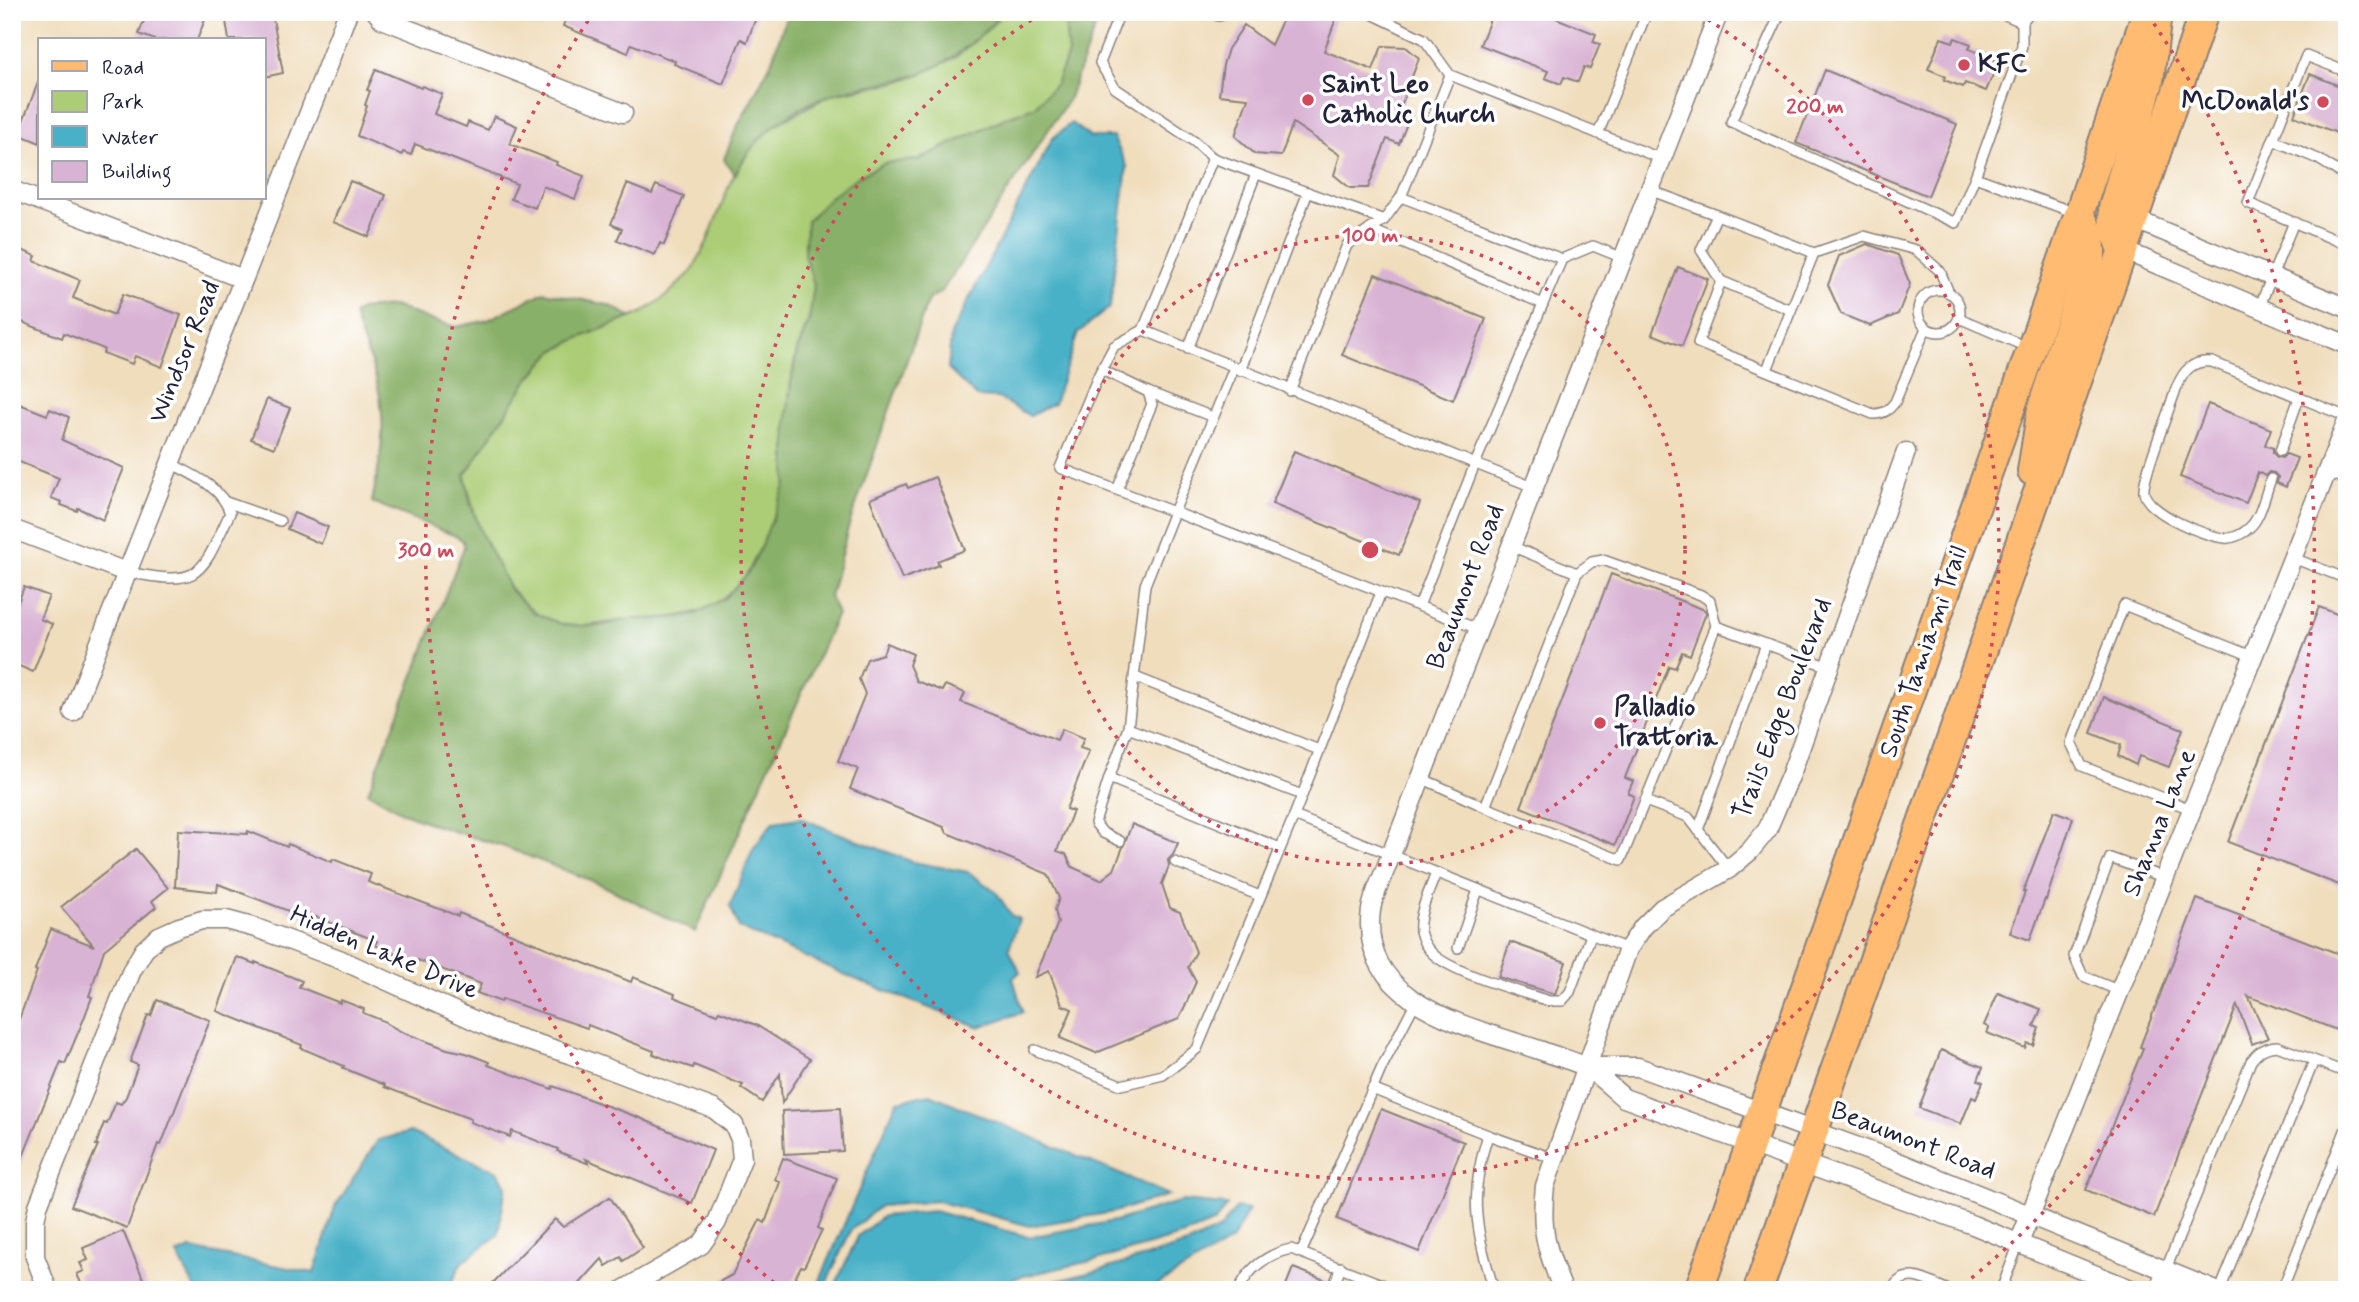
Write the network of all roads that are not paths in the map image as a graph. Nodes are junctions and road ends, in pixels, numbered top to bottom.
1 (348, 12) edge
2 (376, 12) edge
3 (1120, 12) edge
4 (1208, 12) edge
5 (1231, 12) edge
6 (1368, 12) edge
7 (1647, 12) edge
8 (1719, 12) edge
9 (1781, 12) edge
10 (1998, 12) edge
11 (2030, 12) edge
12 (2147, 12) edge
13 (2157, 12) edge
14 (2203, 12) edge
15 (2022, 22) junction
16 (2347, 72) edge
17 (1450, 75) junction
18 (623, 113) dead end
19 (1598, 134) junction
20 (2273, 140) junction
21 (1213, 158) junction
22 (1662, 159) junction
23 (1256, 174) junction
24 (1975, 177) junction
25 (2347, 177) edge
26 (12, 190) edge
27 (1650, 190) junction
28 (1308, 192) junction
29 (1401, 197) junction
30 (2079, 214) junction
31 (1717, 215) junction
32 (2134, 219) junction
33 (1384, 220) junction
34 (2294, 222) junction
35 (1370, 229) junction
36 (2347, 245) edge
37 (2123, 250) junction
38 (1814, 253) junction
39 (1623, 258) junction
40 (1562, 259) junction
41 (2272, 276) junction
42 (243, 279) junction
43 (1721, 281) junction
44 (1949, 293) junction
45 (1543, 304) junction
46 (2259, 308) junction
47 (2347, 308) edge
48 (1791, 310) junction
49 (1959, 318) junction
50 (1926, 328) junction
51 (1143, 330) junction
52 (2347, 345) edge
53 (1188, 349) junction
54 (2031, 349) junction
55 (1237, 369) junction
56 (1102, 370) junction
57 (1767, 370) junction
58 (1290, 391) junction
59 (1148, 392) junction
60 (2299, 397) junction
61 (1213, 418) junction
62 (2347, 419) edge
63 (2280, 451) dead end
64 (1906, 452) dead end
65 (170, 463) junction
66 (1475, 464) junction
67 (2326, 472) junction
68 (2270, 479) dead end
69 (2347, 480) edge
70 (1533, 487) junction
71 (1117, 490) junction
72 (226, 502) junction
73 (1174, 512) junction
74 (280, 522) dead end
75 (12, 529) edge
76 (2021, 543) junction
77 (1511, 546) junction
78 (2293, 558) junction
79 (126, 572) junction
80 (1577, 573) junction
81 (2347, 579) edge
82 (1381, 592) junction
83 (1419, 606) junction
84 (1716, 626) junction
85 (1478, 629) junction
86 (1766, 644) junction
87 (2254, 657) junction
88 (1829, 667) junction
89 (1135, 677) junction
90 (73, 712) dead end
91 (1128, 728) junction
92 (1320, 750) junction
93 (1109, 778) junction
94 (1420, 778) junction
95 (1302, 795) junction
96 (1645, 801) junction
97 (1485, 807) junction
98 (2193, 810) junction
99 (1294, 816) junction
100 (1698, 830) junction
101 (1120, 841) dead end
102 (1280, 848) junction
103 (1391, 855) junction
104 (1175, 862) dead end
105 (1729, 869) junction
106 (1436, 873) junction
107 (2166, 878) junction
108 (1478, 890) junction
109 (1260, 896) junction
110 (1591, 934) junction
111 (1458, 948) dead end
112 (1628, 949) junction
113 (2121, 991) junction
114 (1415, 1003) junction
115 (1035, 1050) dead end
116 (2314, 1061) junction
117 (1586, 1068) junction
118 (2347, 1073) edge
119 (1372, 1089) junction
120 (1762, 1111) junction
121 (2347, 1126) edge
122 (1814, 1131) junction
123 (1488, 1135) junction
124 (1751, 1144) junction
125 (1555, 1159) junction
126 (1803, 1164) junction
127 (2030, 1216) junction
128 (2019, 1243) junction
129 (1302, 1251) junction
130 (1341, 1267) junction
131 (2166, 1269) junction
132 (1556, 1288) edge
133 (48, 1290) edge
134 (623, 1290) edge
135 (1239, 1290) edge
136 (1332, 1290) edge
137 (1397, 1290) edge
138 (1494, 1290) edge
139 (1699, 1290) edge
140 (1758, 1290) edge
141 (1892, 1290) edge
142 (1948, 1290) edge
143 (2001, 1290) edge
144 (2133, 1290) edge
145 (2159, 1290) edge
146 (2214, 1290) edge
147 (2220, 1290) edge
148 (2282, 1290) edge

1 - 42 street, Windsor Road
2 - 18 street
3 - 21 lane
4 - 5 lane
6 - 17 lane
7 - 19 lane
8 - 22 street, Beaumont Road
9 - 24 lane
10 - 15 lane
11 - 15 lane
12 - 30 main road, South Tamiami Trail
13 - 37 main road
14 - 32 main road, South Tamiami Trail
15 - 24 lane
16 - 20 lane
17 - 19 lane
17 - 29 lane
19 - 22 lane
20 - 25 lane
20 - 34 lane
21 - 23 lane
21 - 51 lane
22 - 27 street, Beaumont Road
23 - 28 lane
23 - 53 lane
24 - 30 lane
26 - 42 street
27 - 31 lane
27 - 39 street, Beaumont Road
28 - 33 lane
28 - 55 lane
29 - 33 lane
29 - 40 lane
30 - 54 main road, South Tamiami Trail
30 - 76 main road
31 - 38 lane
31 - 43 lane
32 - 37 main road, South Tamiami Trail
32 - 41 street
33 - 35 lane
34 - 36 lane
34 - 41 lane
35 - 45 lane
35 - 58 lane
37 - 46 street
37 - 76 main road, South Tamiami Trail
38 - 44 lane
38 - 48 lane
39 - 40 lane
39 - 70 street, Beaumont Road
40 - 45 lane
41 - 46 lane
41 - 47 street
42 - 65 street, Windsor Road
43 - 48 lane
43 - 57 lane
44 - 49 lane
44 - 50 lane
45 - 66 lane
46 - 52 street
48 - 57 lane
49 - 50 lane
49 - 54 lane
50 - 57 lane
51 - 53 lane
51 - 56 lane
53 - 55 lane
54 - 120 main road, South Tamiami Trail
55 - 58 lane
55 - 61 lane
56 - 59 lane
56 - 71 lane
58 - 66 lane
59 - 61 lane
59 - 71 lane
60 - 62 lane
60 - 63 lane
60 - 68 lane
61 - 73 lane
62 - 67 street, Shanna Lane
64 - 88 street, Trails Edge Boulevard
65 - 72 lane
65 - 79 street, Windsor Road
66 - 70 lane
66 - 83 lane
67 - 69 lane
67 - 78 street, Shanna Lane
70 - 77 street, Beaumont Road
71 - 73 lane
72 - 74 lane
72 - 79 lane
73 - 82 lane
73 - 89 lane
75 - 79 street
76 - 122 main road, South Tamiami Trail
77 - 80 lane
77 - 85 street, Beaumont Road
78 - 81 lane
78 - 87 street, Shanna Lane
79 - 90 street, Windsor Road
80 - 84 lane
80 - 97 lane
82 - 83 lane
82 - 92 lane
83 - 85 lane
84 - 86 lane
84 - 96 lane
85 - 94 street, Beaumont Road
86 - 88 lane
86 - 100 lane
87 - 98 street, Shanna Lane
87 - 98 lane
88 - 105 street, Trails Edge Boulevard
89 - 91 lane
89 - 92 lane
91 - 93 lane
91 - 95 lane
92 - 95 lane
93 - 101 lane
93 - 102 lane
94 - 97 lane
94 - 103 street, Beaumont Road
95 - 99 lane
96 - 97 lane
96 - 100 lane
98 - 107 street, Shanna Lane
99 - 102 lane
99 - 103 lane
100 - 105 lane
102 - 109 lane
103 - 106 lane
103 - 114 street, Beaumont Road
104 - 109 lane
105 - 112 street, Trails Edge Boulevard
106 - 108 lane
106 - 110 lane
107 - 113 street, Shanna Lane
107 - 113 lane
108 - 110 lane
108 - 111 lane
109 - 115 lane
110 - 112 lane
112 - 117 street, Trails Edge Boulevard
113 - 127 street, Shanna Lane
114 - 117 street, Beaumont Road
114 - 119 lane
116 - 118 lane
116 - 131 lane
116 - 147 lane
117 - 120 street, Beaumont Road
117 - 124 street, Beaumont Road
117 - 125 street, Trails Edge Boulevard
119 - 123 lane
119 - 129 lane
120 - 122 street, Beaumont Road
120 - 124 main road, South Tamiami Trail
121 - 148 lane
122 - 126 main road, South Tamiami Trail
122 - 127 street, Beaumont Road
123 - 125 lane
123 - 138 lane
124 - 126 street, Beaumont Road
124 - 139 main road, South Tamiami Trail
125 - 132 street, Trails Edge Boulevard
126 - 128 street, Beaumont Road
126 - 140 main road, South Tamiami Trail
127 - 128 street, Shanna Lane
127 - 131 street, Beaumont Road
128 - 143 lane
128 - 144 street, Beaumont Road
129 - 130 lane
129 - 135 lane
130 - 136 lane
130 - 137 lane
131 - 145 street
131 - 146 street, Beaumont Road
133 - 134 street, Hidden Lake Drive
141 - 142 lane

